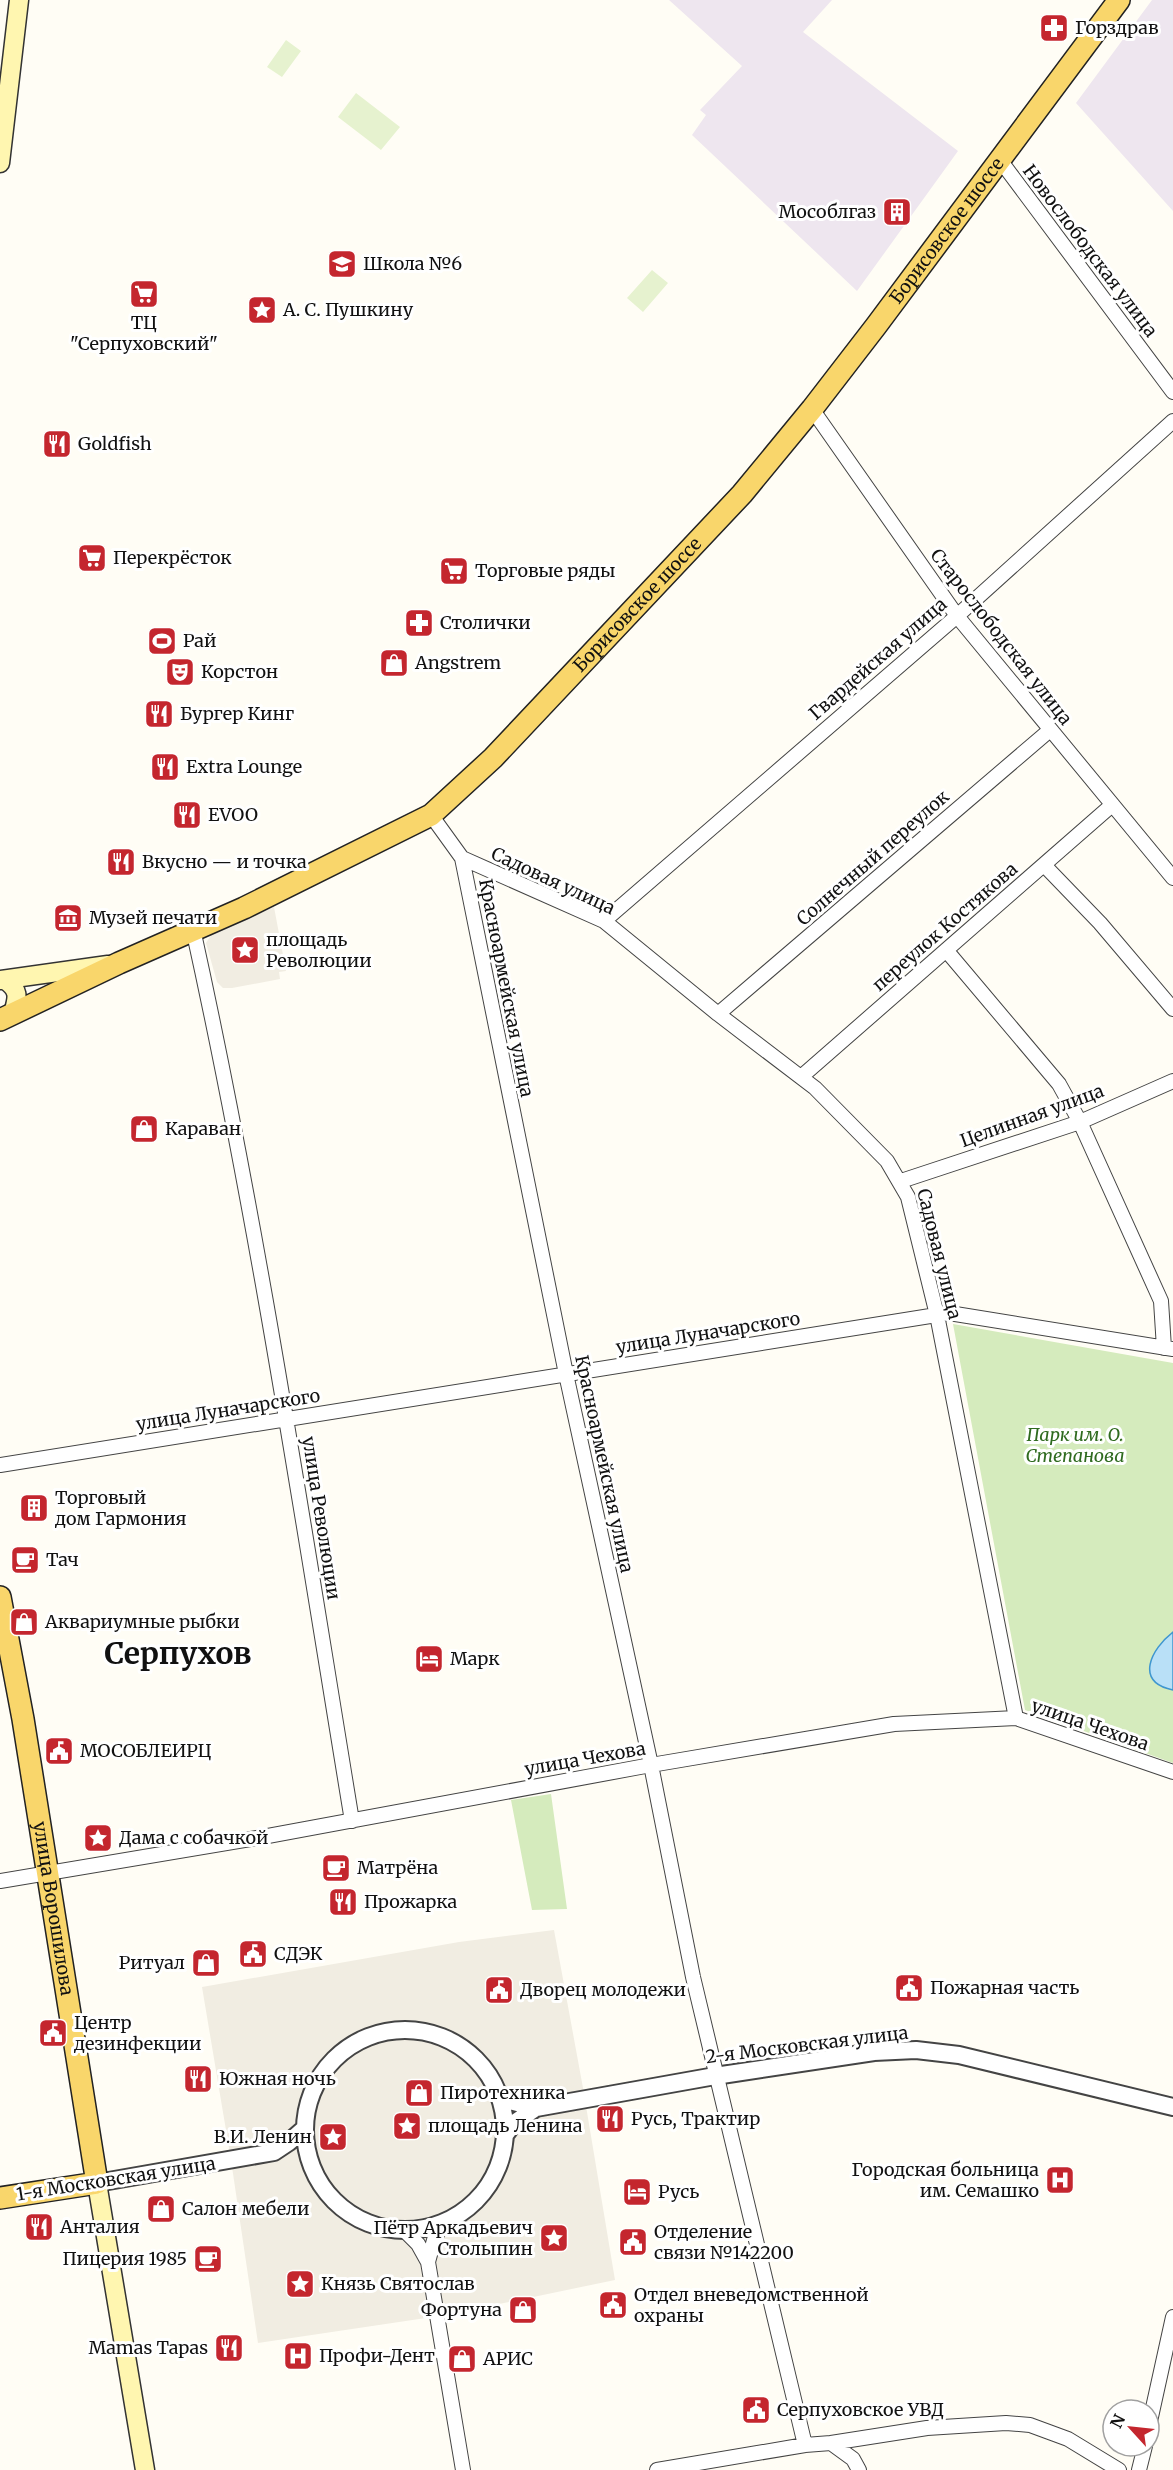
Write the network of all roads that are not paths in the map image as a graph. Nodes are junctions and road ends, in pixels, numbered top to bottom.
1 (19, 0) edge
2 (1119, 0) edge
3 (1000, 160) junction
4 (0, 163) edge
5 (1173, 392) edge
6 (812, 410) junction
7 (1173, 420) edge
8 (957, 616) junction
9 (1050, 730) junction
10 (1112, 805) junction
11 (431, 814) junction
12 (462, 858) junction
13 (1044, 865) junction
14 (1173, 878) edge
15 (604, 921) junction
16 (193, 929) junction
17 (946, 950) junction
18 (119, 963) junction
19 (3, 980) edge
20 (1173, 1009) edge
21 (718, 1014) junction
22 (6, 1017) edge
23 (801, 1077) junction
24 (1173, 1081) edge
25 (1080, 1122) junction
26 (901, 1181) junction
27 (937, 1315) junction
28 (1169, 1349) edge
29 (566, 1374) junction
30 (286, 1419) junction
31 (0, 1465) edge
32 (0, 1596) edge
33 (1016, 1718) junction
34 (651, 1765) junction
35 (1173, 1772) edge
36 (352, 1821) junction
37 (47, 1873) junction
38 (0, 1881) edge
39 (715, 2076) junction
40 (498, 2093) junction
41 (1173, 2107) edge
42 (536, 2108) junction
43 (305, 2128) junction
44 (505, 2134) junction
45 (274, 2152) junction
46 (310, 2164) junction
47 (97, 2183) junction
48 (0, 2198) edge
49 (443, 2223) junction
50 (404, 2230) junction
51 (428, 2262) junction
52 (1173, 2317) edge
53 (1155, 2398) edge
54 (831, 2443) junction
55 (805, 2445) junction
56 (145, 2470) edge
57 (463, 2470) edge
58 (657, 2470) edge
59 (859, 2470) edge
60 (1119, 2470) edge

1 - 4 main road
2 - 3 main road, Борисовское шоссе
3 - 5 street, Новослободская улица
3 - 6 main road, Борисовское шоссе
6 - 8 street, Старослободская улица
6 - 11 main road, Борисовское шоссе
7 - 8 street, Гвардейская улица
8 - 9 street, Старослободская улица
8 - 15 street, Гвардейская улица
9 - 10 street, Старослободская улица
9 - 21 street, Солнечный переулок
10 - 13 street, переулок Костякова
10 - 14 street, Старослободская улица
11 - 12 street, Садовая улица
11 - 16 main road, Борисовское шоссе
12 - 15 street, Садовая улица
12 - 29 street, Красноармейская улица
13 - 17 street, переулок Костякова
13 - 20 street
15 - 21 street, Садовая улица
16 - 18 main road, Борисовское шоссе
16 - 30 street, улица Революции
17 - 23 street, переулок Костякова
17 - 25 street
18 - 19 main road
18 - 22 main road, Борисовское шоссе
19 - 22 main road
21 - 23 street, Садовая улица
23 - 26 street, Садовая улица
24 - 25 street, Целинная улица
25 - 26 street, Целинная улица
25 - 28 street
26 - 27 street, Садовая улица
27 - 28 street, улица Луначарского
27 - 29 street, улица Луначарского
27 - 33 street, Садовая улица
29 - 30 street, улица Луначарского
29 - 34 street, Красноармейская улица
30 - 31 street, улица Луначарского
30 - 36 street, улица Революции
32 - 37 main road, улица Ворошилова
33 - 34 street, улица Чехова
33 - 35 street, улица Чехова
34 - 36 street, улица Чехова
34 - 39 street, Красноармейская улица
36 - 37 street, улица Чехова
37 - 38 street, улица Чехова
37 - 47 main road, улица Ворошилова
39 - 41 street, 2-я Московская улица
39 - 42 street, 2-я Московская улица
39 - 55 street, Красноармейская улица
40 - 42 street
40 - 43 street
40 - 44 street
42 - 44 street
43 - 45 street
43 - 46 street
44 - 49 street
45 - 46 street
45 - 47 street, 1-я Московская улица
46 - 50 street
47 - 48 main road, 1-я Московская улица
47 - 56 main road, улица Ворошилова
49 - 50 street
49 - 51 street
50 - 51 street
51 - 57 street
52 - 53 street
54 - 55 street
54 - 59 street
54 - 60 street
55 - 58 street

